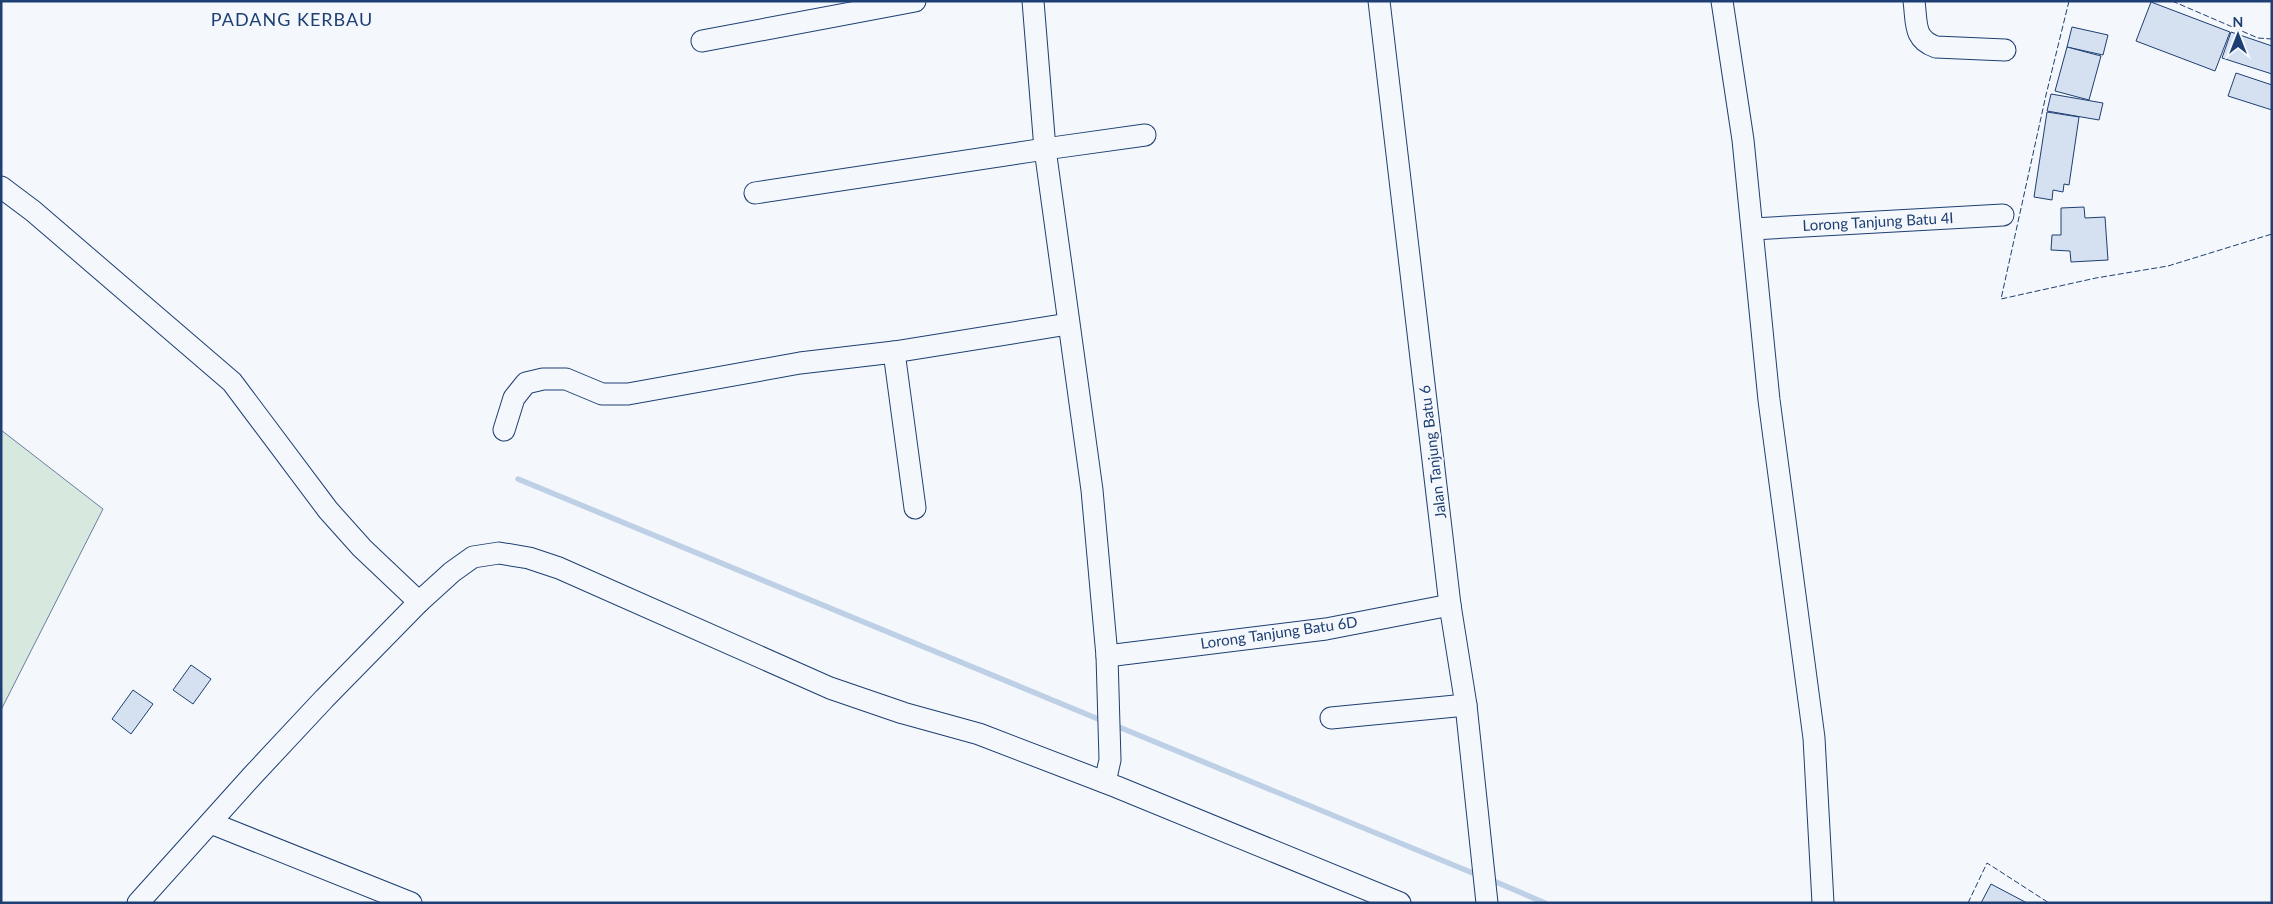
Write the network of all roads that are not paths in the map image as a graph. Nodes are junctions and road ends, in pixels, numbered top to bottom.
1 (915, 1) edge
2 (1033, 1) edge
3 (1379, 1) edge
4 (1722, 1) edge
5 (1914, 1) edge
6 (702, 41) dead end
7 (2005, 50) dead end
8 (1145, 136) dead end
9 (1045, 149) junction
10 (1, 187) edge
11 (756, 193) dead end
12 (2003, 214) dead end
13 (1753, 229) junction
14 (1068, 324) junction
15 (894, 352) junction
16 (504, 430) dead end
17 (915, 508) dead end
18 (419, 602) junction
19 (1450, 605) junction
20 (1107, 656) junction
21 (1466, 705) junction
22 (1331, 718) dead end
23 (1105, 782) junction
24 (211, 823) junction
25 (138, 903) edge
26 (411, 903) edge
27 (1400, 903) edge
28 (1487, 903) edge
29 (1823, 903) edge

1 - 6 street
2 - 9 street
3 - 19 street, Jalan Tanjung Batu 6
4 - 13 street
5 - 7 street
8 - 9 street
9 - 11 street
9 - 14 street
10 - 18 street
12 - 13 street, Lorong Tanjung Batu 4I
13 - 29 street
14 - 15 street
14 - 20 street
15 - 16 street
15 - 17 street
18 - 23 street
18 - 24 street
19 - 20 street, Lorong Tanjung Batu 6D
19 - 21 street, Jalan Tanjung Batu 6
20 - 23 street
21 - 22 street
21 - 28 street, Jalan Tanjung Batu 6
23 - 27 street
24 - 25 street
24 - 26 street

